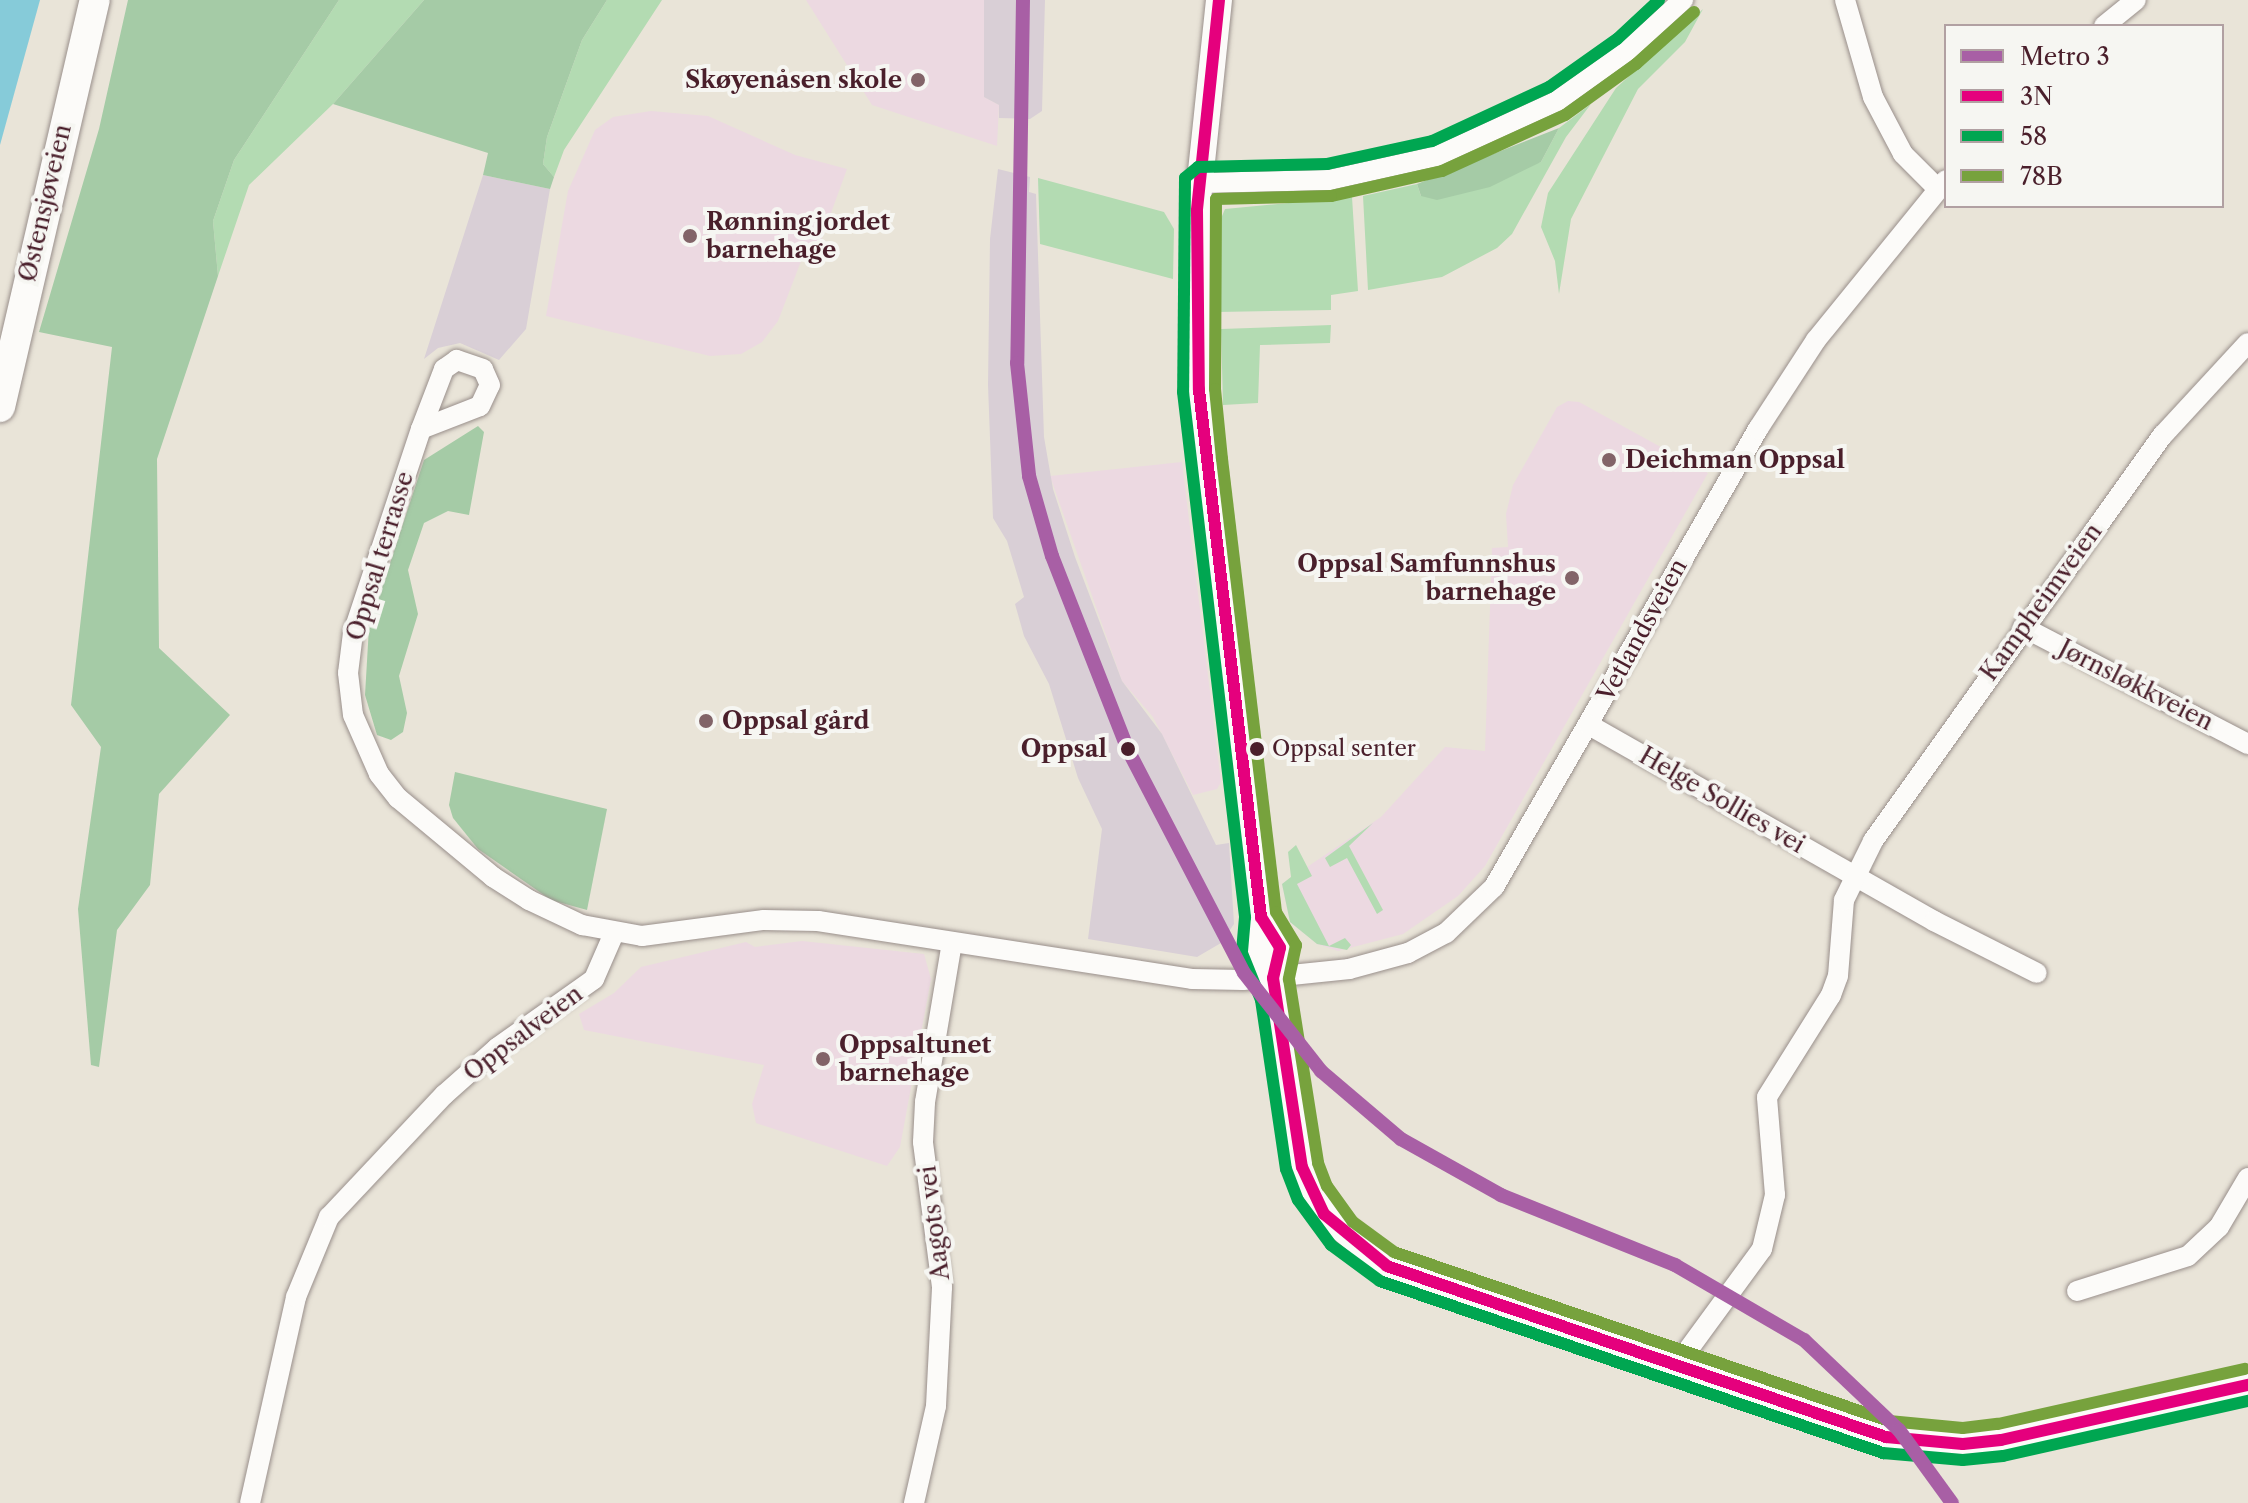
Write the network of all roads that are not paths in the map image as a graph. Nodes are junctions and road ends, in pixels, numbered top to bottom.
1 (95, 0) edge
2 (1219, 0) edge
3 (1683, 0) edge
4 (1845, 0) edge
5 (2136, 0) edge
6 (2106, 24) edge
7 (1200, 183) junction
8 (1942, 185) edge
9 (2248, 343) edge
10 (0, 407) edge
11 (421, 429) dead end
12 (2023, 627) junction
13 (1589, 725) junction
14 (2248, 744) edge
15 (1855, 877) junction
16 (614, 933) junction
17 (952, 942) junction
18 (2037, 973) dead end
19 (1273, 978) junction
20 (2248, 1178) edge
21 (2077, 1291) dead end
22 (1677, 1365) junction
23 (2248, 1385) edge
24 (250, 1503) edge
25 (914, 1503) edge

1 - 10 main road, Østensjøveien
2 - 7 street
3 - 7 street
4 - 8 street
5 - 6 street
7 - 19 street
8 - 13 street, Vetlandsveien
9 - 12 street, Kampheimveien
11 - 16 street, Oppsal terrasse
12 - 14 street, Jørnsløkkveien
12 - 15 street, Kampheimveien
13 - 15 street, Helge Sollies vei
13 - 19 street, Vetlandsveien
15 - 18 street
15 - 22 street, Kampheimveien
16 - 17 street
16 - 24 street, Oppsalveien
17 - 19 street
17 - 25 street, Aagots vei
19 - 22 street
20 - 21 street
22 - 23 street

